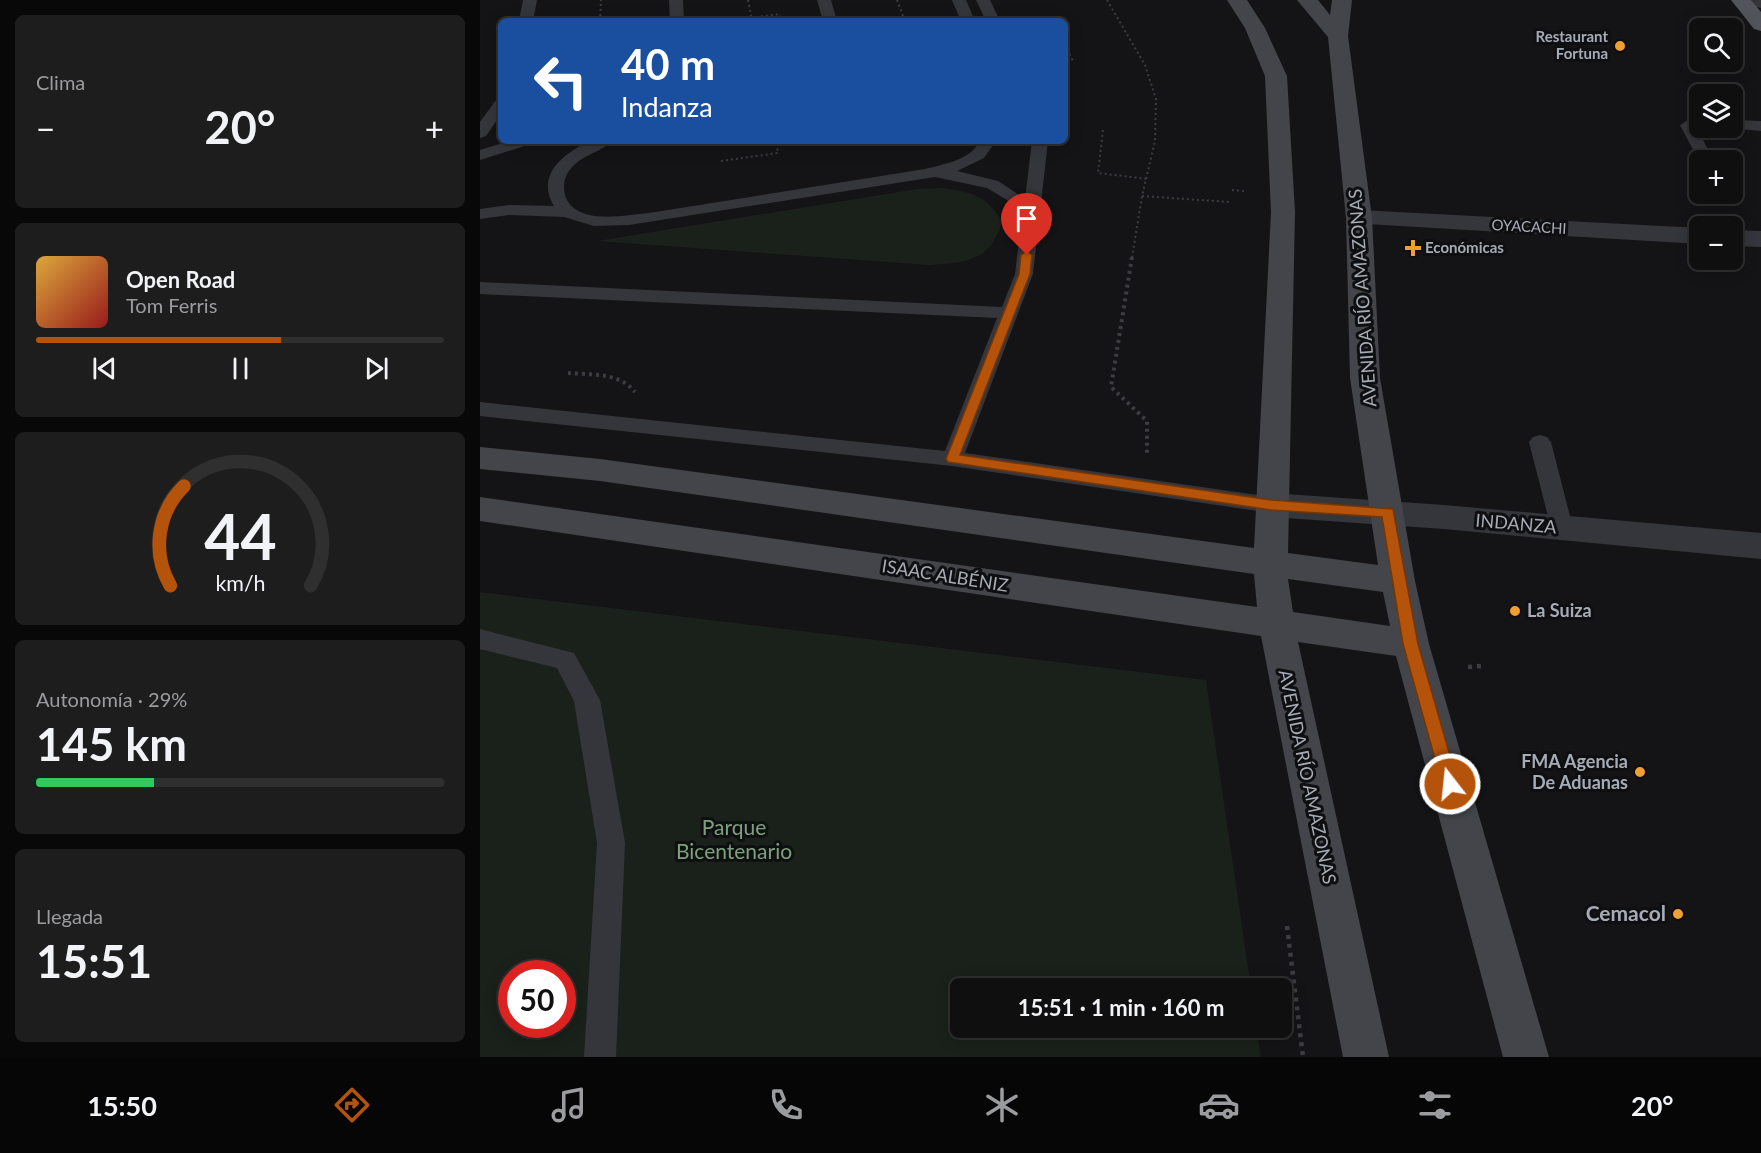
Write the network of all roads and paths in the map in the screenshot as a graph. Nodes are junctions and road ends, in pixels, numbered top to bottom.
1 (530, 0) edge
2 (601, 0) edge
3 (676, 0) edge
4 (748, 0) edge
5 (824, 0) edge
6 (897, 0) edge
7 (958, 0) edge
8 (983, 0) edge
9 (1107, 0) edge
10 (1237, 0) edge
11 (1307, 0) edge
12 (1342, 0) edge
13 (1741, 0) edge
14 (1758, 0) edge
15 (1761, 4) edge
16 (527, 18) edge
17 (600, 18) edge
18 (677, 18) edge
19 (752, 18) edge
20 (757, 18) edge
21 (780, 18) edge
22 (829, 18) edge
23 (904, 18) edge
24 (967, 18) edge
25 (992, 18) edge
26 (1761, 25) edge
27 (1338, 36) junction
28 (1068, 51) edge
29 (1074, 63) dead end
30 (498, 107) edge
31 (1743, 125) edge
32 (1761, 126) edge
33 (1103, 130) dead end
34 (480, 134) edge
35 (515, 144) edge
36 (597, 144) edge
37 (776, 144) edge
38 (986, 144) edge
39 (1040, 144) edge
40 (480, 155) edge
41 (721, 162) dead end
42 (926, 174) junction
43 (1148, 179) junction
44 (1142, 196) junction
45 (1230, 202) dead end
46 (566, 212) junction
47 (480, 214) edge
48 (1032, 216) junction
49 (1359, 218) junction
50 (1689, 235) edge
51 (1743, 238) edge
52 (1761, 239) edge
53 (480, 288) edge
54 (1009, 313) junction
55 (568, 373) dead end
56 (615, 378) dead end
57 (480, 409) edge
58 (1540, 442) dead end
59 (480, 458) edge
60 (952, 459) junction
61 (1147, 459) dead end
62 (1271, 505) junction
63 (480, 509) edge
64 (1388, 513) junction
65 (1562, 528) junction
66 (1761, 546) edge
67 (1270, 563) junction
68 (1398, 581) junction
69 (1277, 625) junction
70 (480, 639) edge
71 (1411, 644) junction
72 (1481, 666) dead end
73 (1468, 667) dead end
74 (600, 1057) edge
75 (1366, 1057) edge
76 (1526, 1057) edge

1 - 16 lane
2 - 17 path
3 - 18 lane
4 - 19 path
5 - 22 lane
6 - 23 path
7 - 24 lane
8 - 25 lane
9 - 43 path
10 - 62 main road, AVENIDA RÍO AMAZONAS
11 - 27 main road
12 - 27 main road, AVENIDA RÍO AMAZONAS
13 - 26 main road
14 - 15 lane
20 - 21 path
27 - 49 main road, AVENIDA RÍO AMAZONAS
28 - 29 path
30 - 34 lane
31 - 32 lane
33 - 43 path
35 - 40 lane
36 - 46 lane
37 - 41 path
38 - 42 lane
39 - 48 lane
42 - 46 lane
42 - 48 lane
43 - 44 path
44 - 45 path
44 - 61 path
46 - 47 lane
48 - 54 lane
49 - 50 street, OYACACHI
49 - 64 main road, AVENIDA RÍO AMAZONAS
51 - 52 street
53 - 54 lane
54 - 60 lane
55 - 56 path
57 - 60 lane
58 - 65 lane
59 - 67 main road
60 - 62 lane
62 - 64 street, INDANZA
62 - 67 main road, AVENIDA RÍO AMAZONAS
63 - 69 main road, ISAAC ALBÉNIZ
64 - 65 street, INDANZA
64 - 68 main road, AVENIDA RÍO AMAZONAS
65 - 66 street, INDANZA
67 - 68 main road
67 - 69 main road, AVENIDA RÍO AMAZONAS
68 - 71 main road, AVENIDA RÍO AMAZONAS
69 - 71 main road, ISAAC ALBÉNIZ
69 - 75 main road, AVENIDA RÍO AMAZONAS
70 - 74 lane
71 - 76 main road, AVENIDA RÍO AMAZONAS
72 - 73 path

